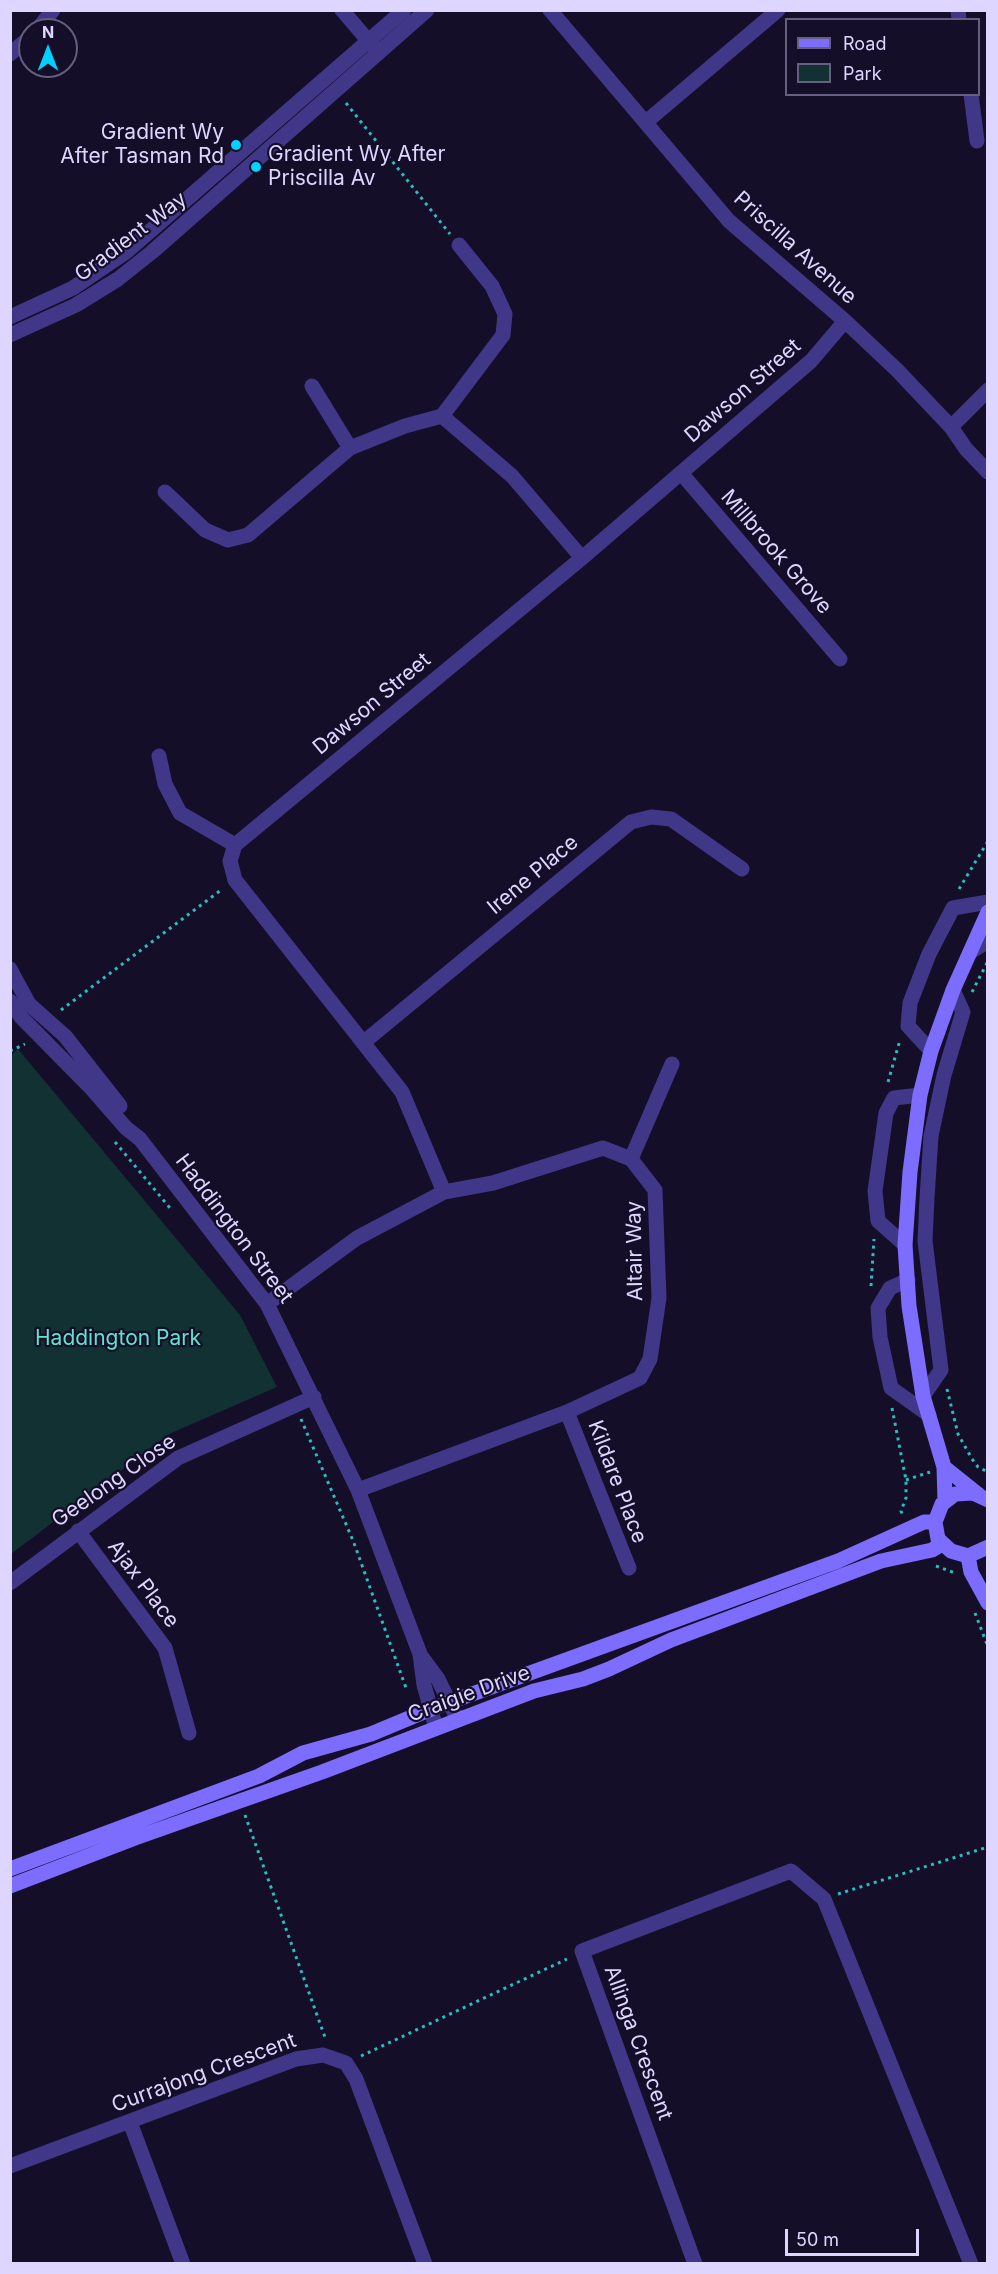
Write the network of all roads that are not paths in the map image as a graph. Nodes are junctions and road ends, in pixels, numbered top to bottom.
1 (342, 10) edge
2 (404, 10) edge
3 (427, 10) edge
4 (550, 10) edge
5 (778, 10) edge
6 (374, 47) junction
7 (971, 96) edge
8 (646, 122) junction
9 (977, 141) dead end
10 (459, 245) road end
11 (10, 317) edge
12 (845, 321) junction
13 (10, 335) edge
14 (312, 386) dead end
15 (987, 390) edge
16 (442, 416) junction
17 (951, 427) junction
18 (350, 448) junction
19 (987, 472) edge
20 (681, 473) junction
21 (165, 492) dead end
22 (582, 558) junction
23 (840, 659) dead end
24 (159, 756) dead end
25 (235, 845) junction
26 (742, 869) dead end
27 (987, 902) edge
28 (987, 912) edge
29 (987, 941) edge
30 (970, 952) junction
31 (10, 969) edge
32 (953, 990) junction
33 (10, 1001) edge
34 (16, 1021) edge
35 (364, 1042) junction
36 (931, 1051) junction
37 (672, 1064) dead end
38 (921, 1095) junction
39 (140, 1139) junction
40 (631, 1159) junction
41 (444, 1192) junction
42 (905, 1245) junction
43 (908, 1280) junction
44 (267, 1304) junction
45 (923, 1396) junction
46 (314, 1397) junction
47 (567, 1412) junction
48 (929, 1415) junction
49 (944, 1467) junction
50 (358, 1490) junction
51 (983, 1498) edge
52 (945, 1501) junction
53 (935, 1522) junction
54 (78, 1532) junction
55 (942, 1544) junction
56 (987, 1550) edge
57 (968, 1556) junction
58 (629, 1568) dead end
59 (10, 1582) edge
60 (980, 1606) edge
61 (420, 1654) junction
62 (452, 1703) junction
63 (431, 1709) junction
64 (458, 1720) junction
65 (436, 1728) junction
66 (189, 1733) dead end
67 (10, 1869) edge
68 (10, 1886) edge
69 (130, 2121) junction
70 (10, 2166) edge
71 (183, 2264) edge
72 (425, 2264) edge
73 (695, 2264) edge
74 (971, 2264) edge

1 - 6 street
2 - 6 street, Gradient Way
3 - 6 street, Gradient Way
4 - 8 street, Priscilla Avenue
5 - 8 street
6 - 11 street, Gradient Way
6 - 13 street, Gradient Way
7 - 9 street
8 - 12 street, Priscilla Avenue
10 - 16 street
12 - 17 street, Priscilla Avenue
12 - 20 street, Dawson Street
14 - 18 street
15 - 17 street
16 - 18 street
16 - 22 street
17 - 19 street, Priscilla Avenue
18 - 21 street
20 - 22 street, Dawson Street
20 - 23 street, Millbrook Grove
22 - 25 street, Dawson Street
24 - 25 street
25 - 35 street
26 - 35 street, Irene Place
27 - 36 street
28 - 30 main road
29 - 30 street
30 - 32 main road
31 - 39 street
32 - 36 main road
32 - 45 street
33 - 34 street, Haddington Street
34 - 39 street, Haddington Street
35 - 41 street
36 - 38 main road
37 - 40 street
38 - 42 main road
38 - 42 street
39 - 44 street, Haddington Street
40 - 41 street
40 - 47 street, Altair Way
41 - 44 street
42 - 43 main road
43 - 45 main road
43 - 48 street
44 - 46 street, Haddington Street
45 - 48 main road
46 - 50 street, Haddington Street
46 - 54 street, Geelong Close
47 - 50 street, Altair Way
47 - 58 street, Kildare Place
48 - 49 main road
49 - 51 main road
49 - 52 main road
50 - 61 street, Haddington Street
51 - 52 main road
52 - 53 main road
53 - 55 main road
53 - 62 main road, Craigie Drive
54 - 59 street, Geelong Close
54 - 66 street, Ajax Place
55 - 57 main road
55 - 64 main road, Craigie Drive
56 - 57 main road
57 - 60 main road
61 - 62 street, Haddington Street
61 - 63 street, Haddington Street
62 - 63 main road, Craigie Drive
62 - 64 street, Haddington Street
63 - 65 street, Haddington Street
63 - 67 main road, Craigie Drive
64 - 65 main road, Craigie Drive
65 - 68 main road, Craigie Drive
69 - 70 street, Currajong Crescent
69 - 71 street
69 - 72 street, Currajong Crescent
73 - 74 street, Allinga Crescent

